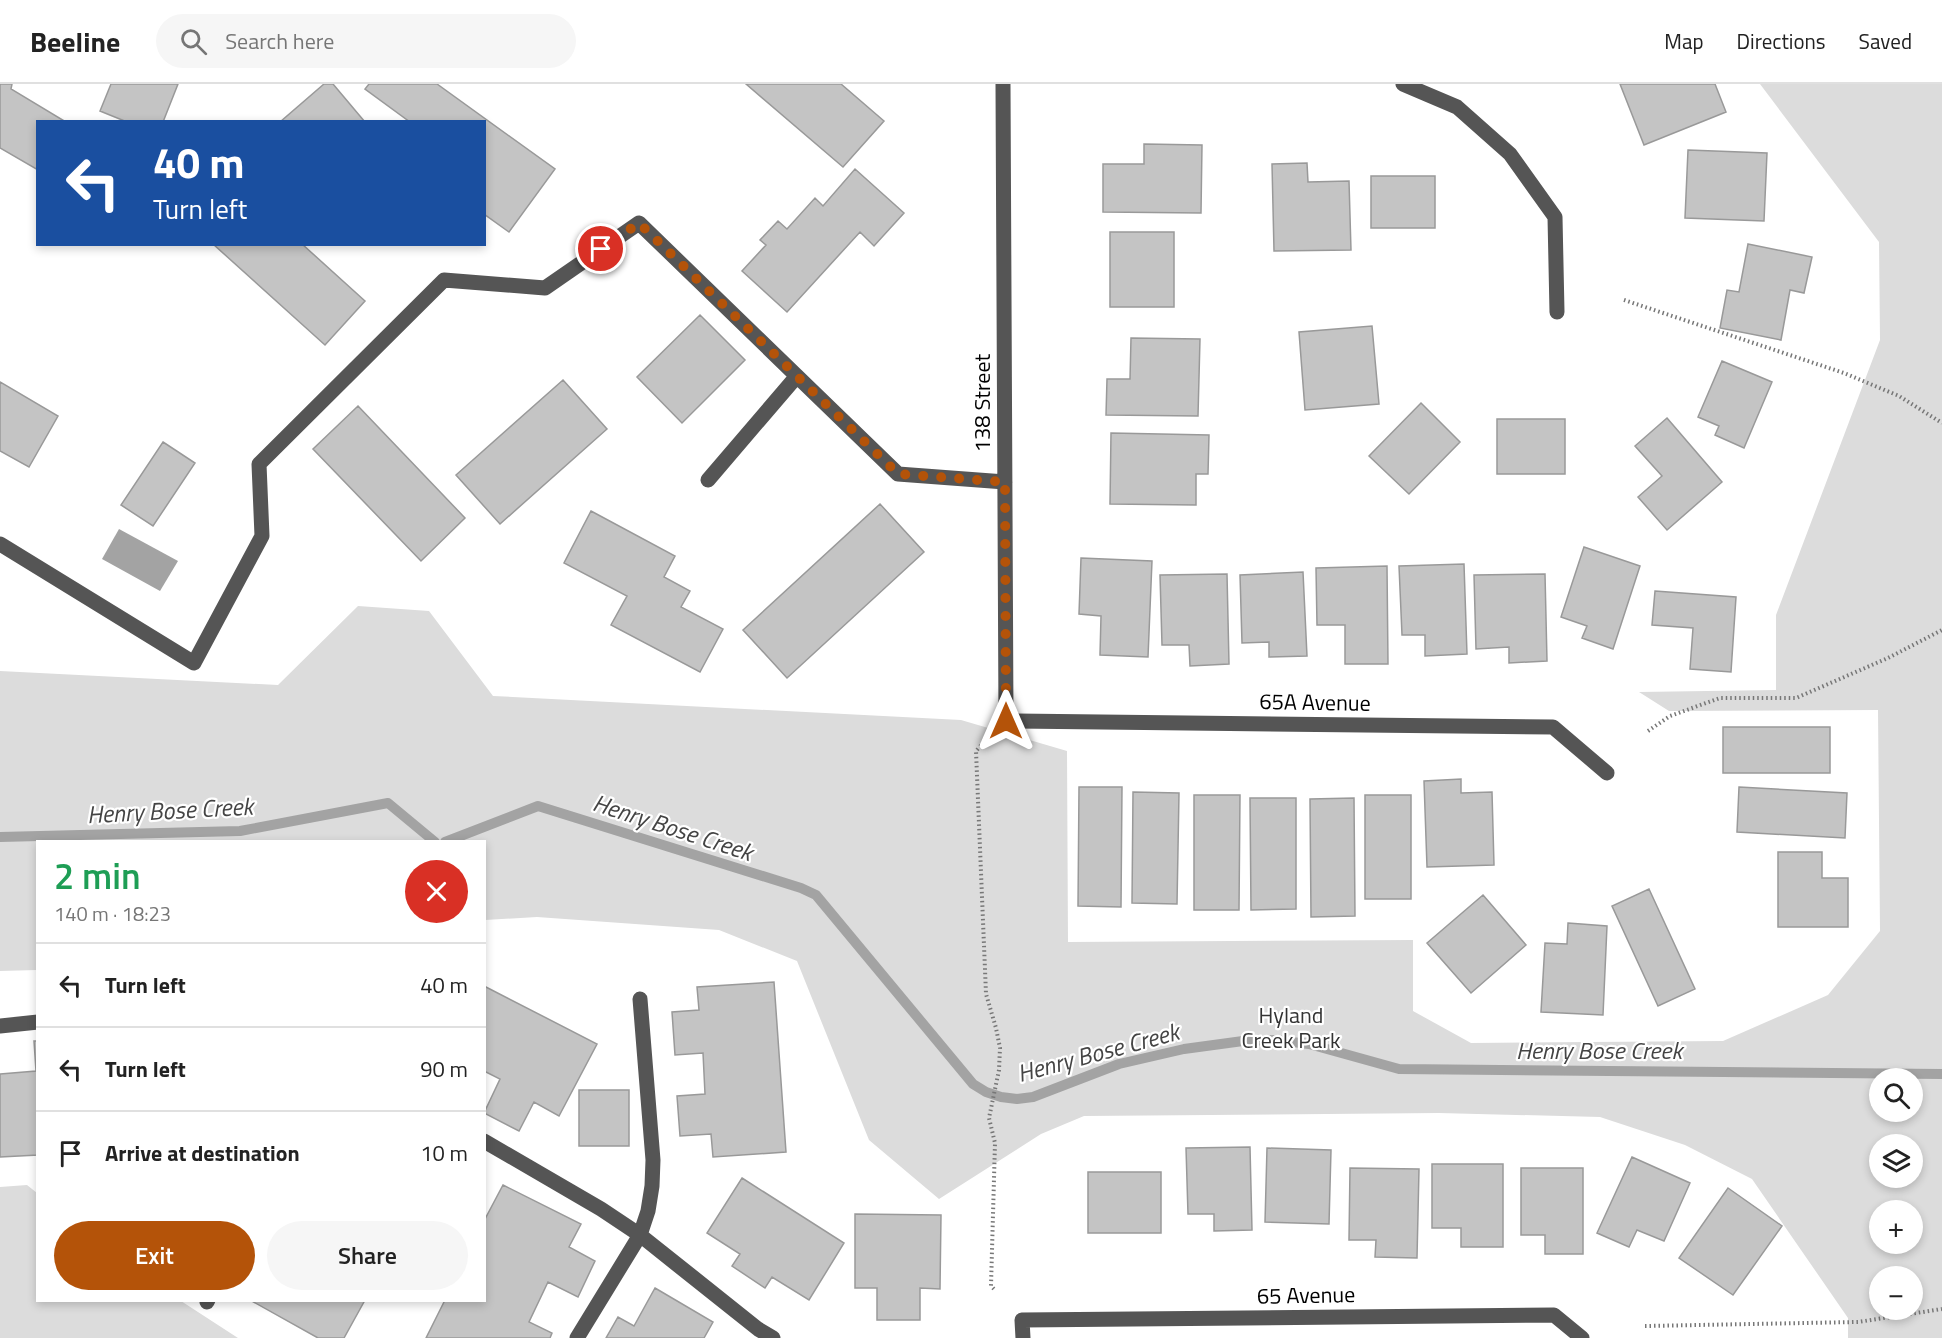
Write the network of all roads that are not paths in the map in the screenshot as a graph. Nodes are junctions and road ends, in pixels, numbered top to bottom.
1 (1003, 84) edge
2 (1403, 84) edge
3 (1557, 312) dead end
4 (797, 376) junction
5 (708, 480) dead end
6 (1005, 482) junction
7 (0, 544) edge
8 (1006, 721) joint
9 (1607, 773) dead end
10 (640, 999) dead end
11 (36, 1022) edge
12 (0, 1026) edge
13 (486, 1143) edge
14 (640, 1234) junction
15 (577, 1338) edge
16 (773, 1338) edge
17 (1023, 1338) edge
18 (1582, 1338) edge

1 - 6 street, 138 Street
2 - 3 street
4 - 5 street
4 - 6 street
4 - 7 street
6 - 8 street, 138 Street
8 - 9 street, 65A Avenue
10 - 14 street
11 - 12 street
13 - 14 street
14 - 15 street
14 - 16 street
17 - 18 street, 65 Avenue

